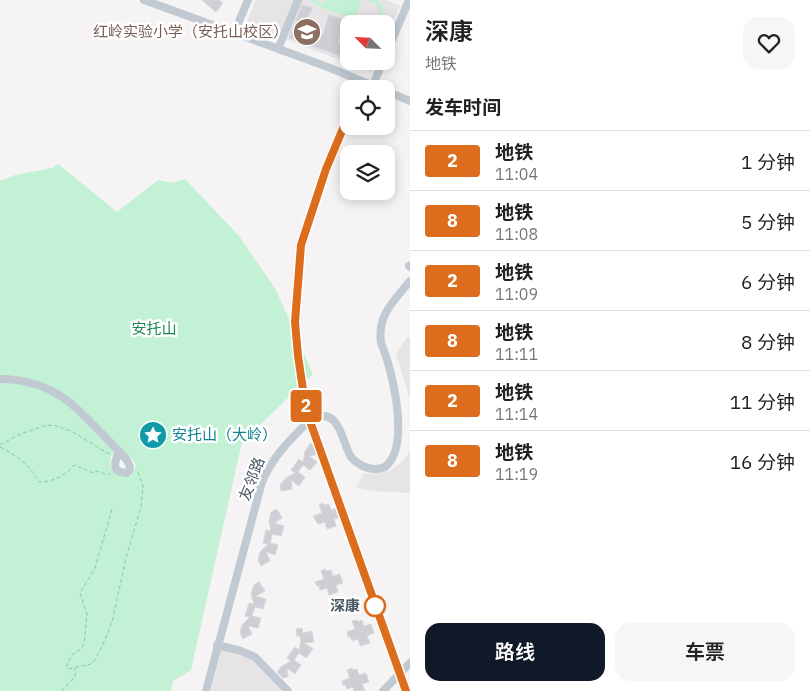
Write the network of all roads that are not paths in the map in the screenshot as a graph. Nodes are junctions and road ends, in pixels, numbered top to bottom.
1 (144, 0) edge
2 (248, 0) edge
3 (298, 0) edge
4 (409, 0) edge
5 (234, 33) junction
6 (395, 33) edge
7 (278, 49) junction
8 (360, 80) edge
9 (395, 95) edge
10 (410, 101) edge
11 (410, 281) edge
12 (0, 379) edge
13 (405, 401) dead end
14 (402, 453) dead end
15 (117, 455) junction
16 (217, 645) junction
17 (410, 663) edge
18 (206, 691) edge
19 (288, 691) edge
20 (383, 691) edge

1 - 5 street
2 - 5 street
3 - 7 street
4 - 6 street
5 - 7 street
7 - 8 street
9 - 10 street
11 - 13 street
12 - 15 street
14 - 16 street, 友邻路
15 - 15 street
16 - 18 street, 友邻路
16 - 19 street
17 - 20 street

